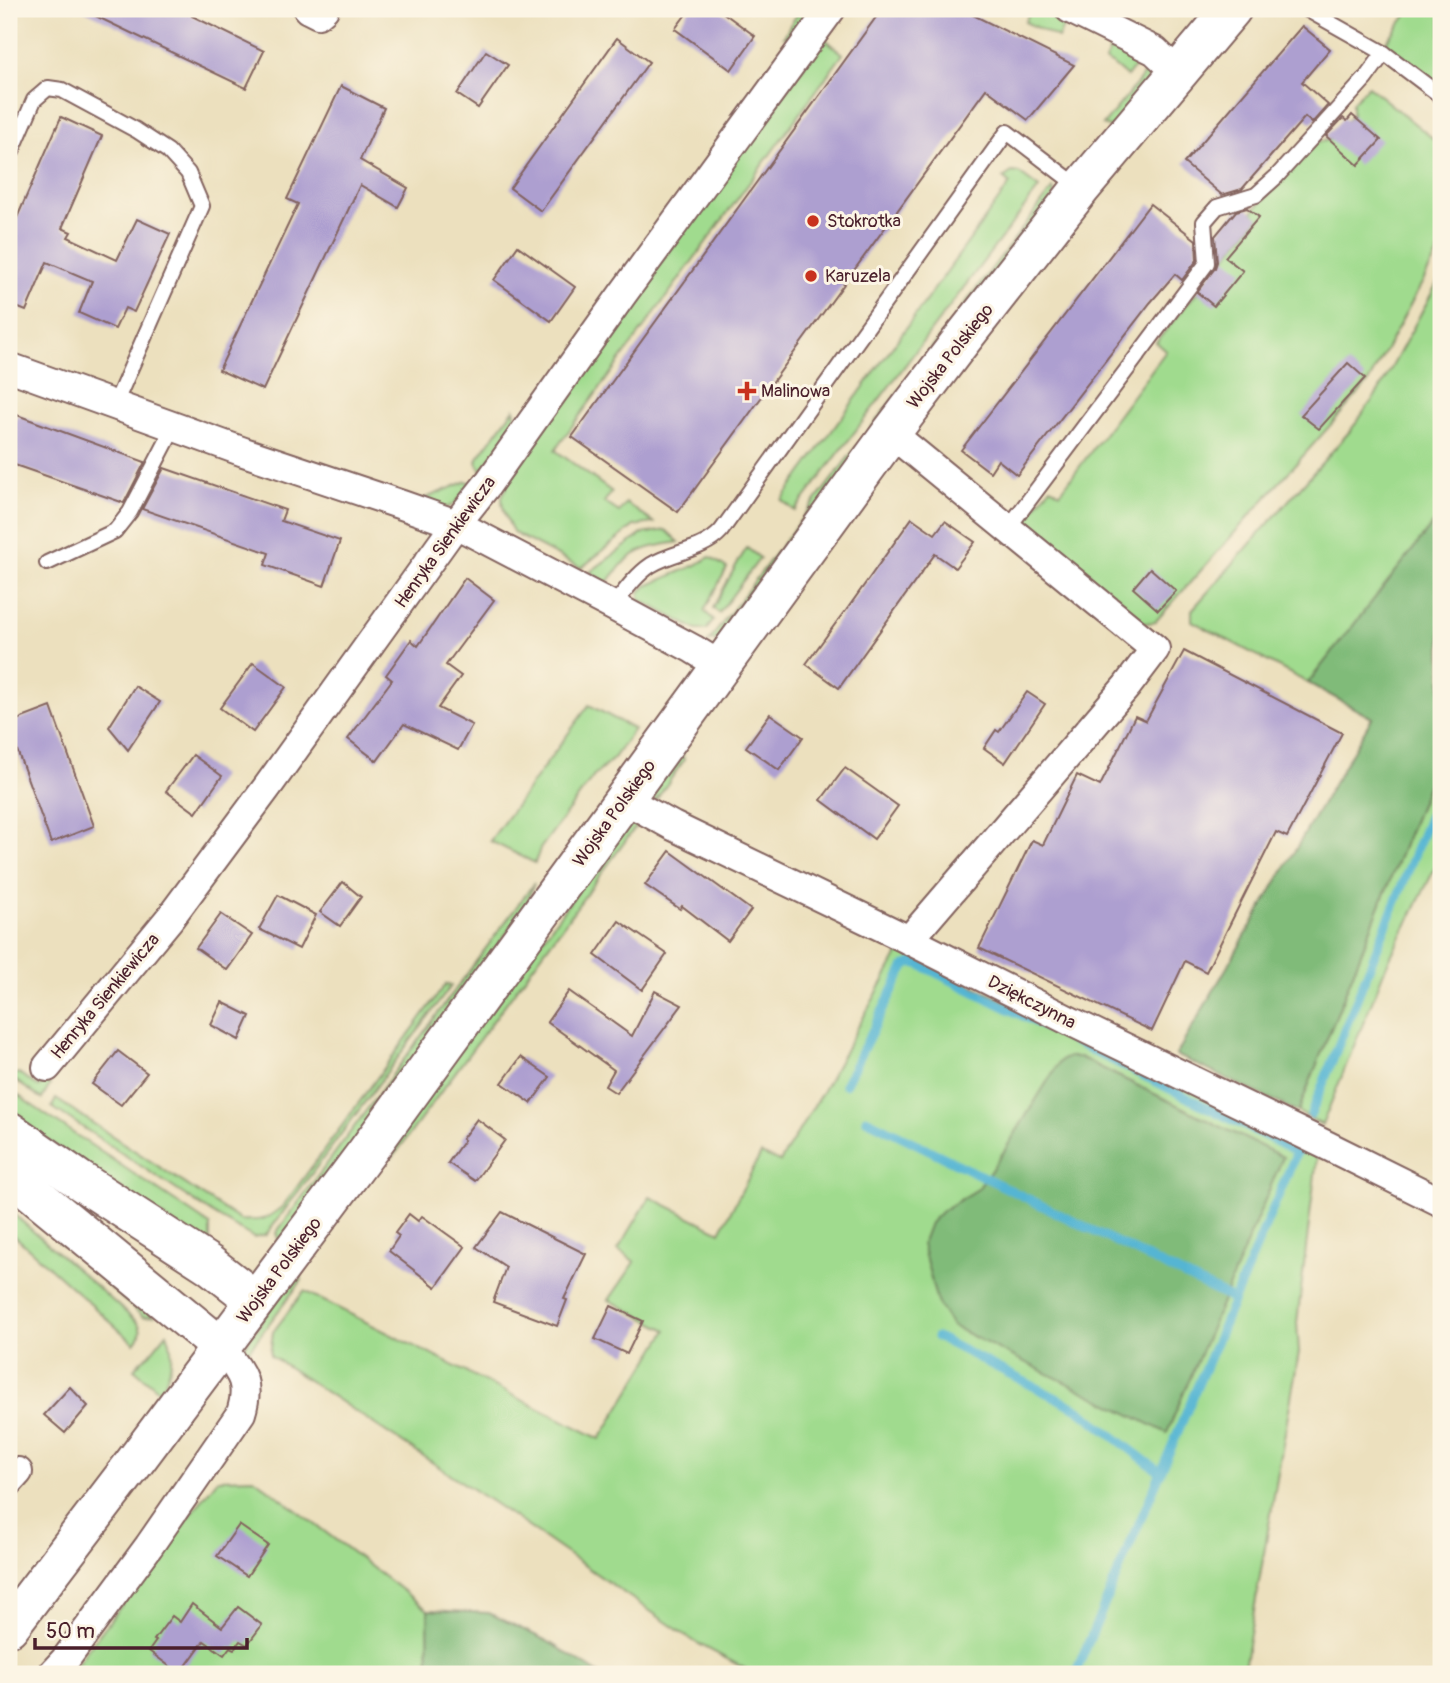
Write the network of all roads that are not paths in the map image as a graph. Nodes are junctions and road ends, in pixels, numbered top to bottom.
1 (308, 9) edge
2 (324, 9) edge
3 (831, 9) edge
4 (1070, 9) edge
5 (1232, 9) edge
6 (1306, 9) edge
7 (1384, 53) junction
8 (1177, 72) junction
9 (1441, 96) edge
10 (9, 158) edge
11 (1081, 188) junction
12 (9, 366) edge
13 (115, 404) junction
14 (172, 426) junction
15 (891, 433) junction
16 (456, 524) junction
17 (1008, 528) junction
18 (47, 563) dead end
19 (613, 606) junction
20 (721, 666) junction
21 (624, 799) junction
22 (909, 940) junction
23 (47, 1067) dead end
24 (9, 1130) edge
25 (9, 1173) edge
26 (1441, 1202) edge
27 (255, 1300) junction
28 (221, 1347) junction
29 (9, 1627) edge
30 (52, 1674) edge

1 - 2 street
3 - 16 street, Henryka Sienkiewicza
4 - 8 street
5 - 8 street, Wojska Polskiego
6 - 7 lane
7 - 9 lane
7 - 17 lane
8 - 11 street, Wojska Polskiego
10 - 13 lane
11 - 15 street, Wojska Polskiego
11 - 19 lane
12 - 13 street
13 - 14 street
14 - 16 street
14 - 18 lane
15 - 17 street
15 - 20 street, Wojska Polskiego
16 - 19 street
16 - 23 street, Henryka Sienkiewicza
17 - 22 street
19 - 20 street
20 - 21 street, Wojska Polskiego
21 - 22 street, Dziękczynna
21 - 27 street, Wojska Polskiego
22 - 26 street, Dziękczynna
24 - 27 street
25 - 28 street
27 - 28 street, Wojska Polskiego
28 - 29 street, Wojska Polskiego
28 - 30 street

